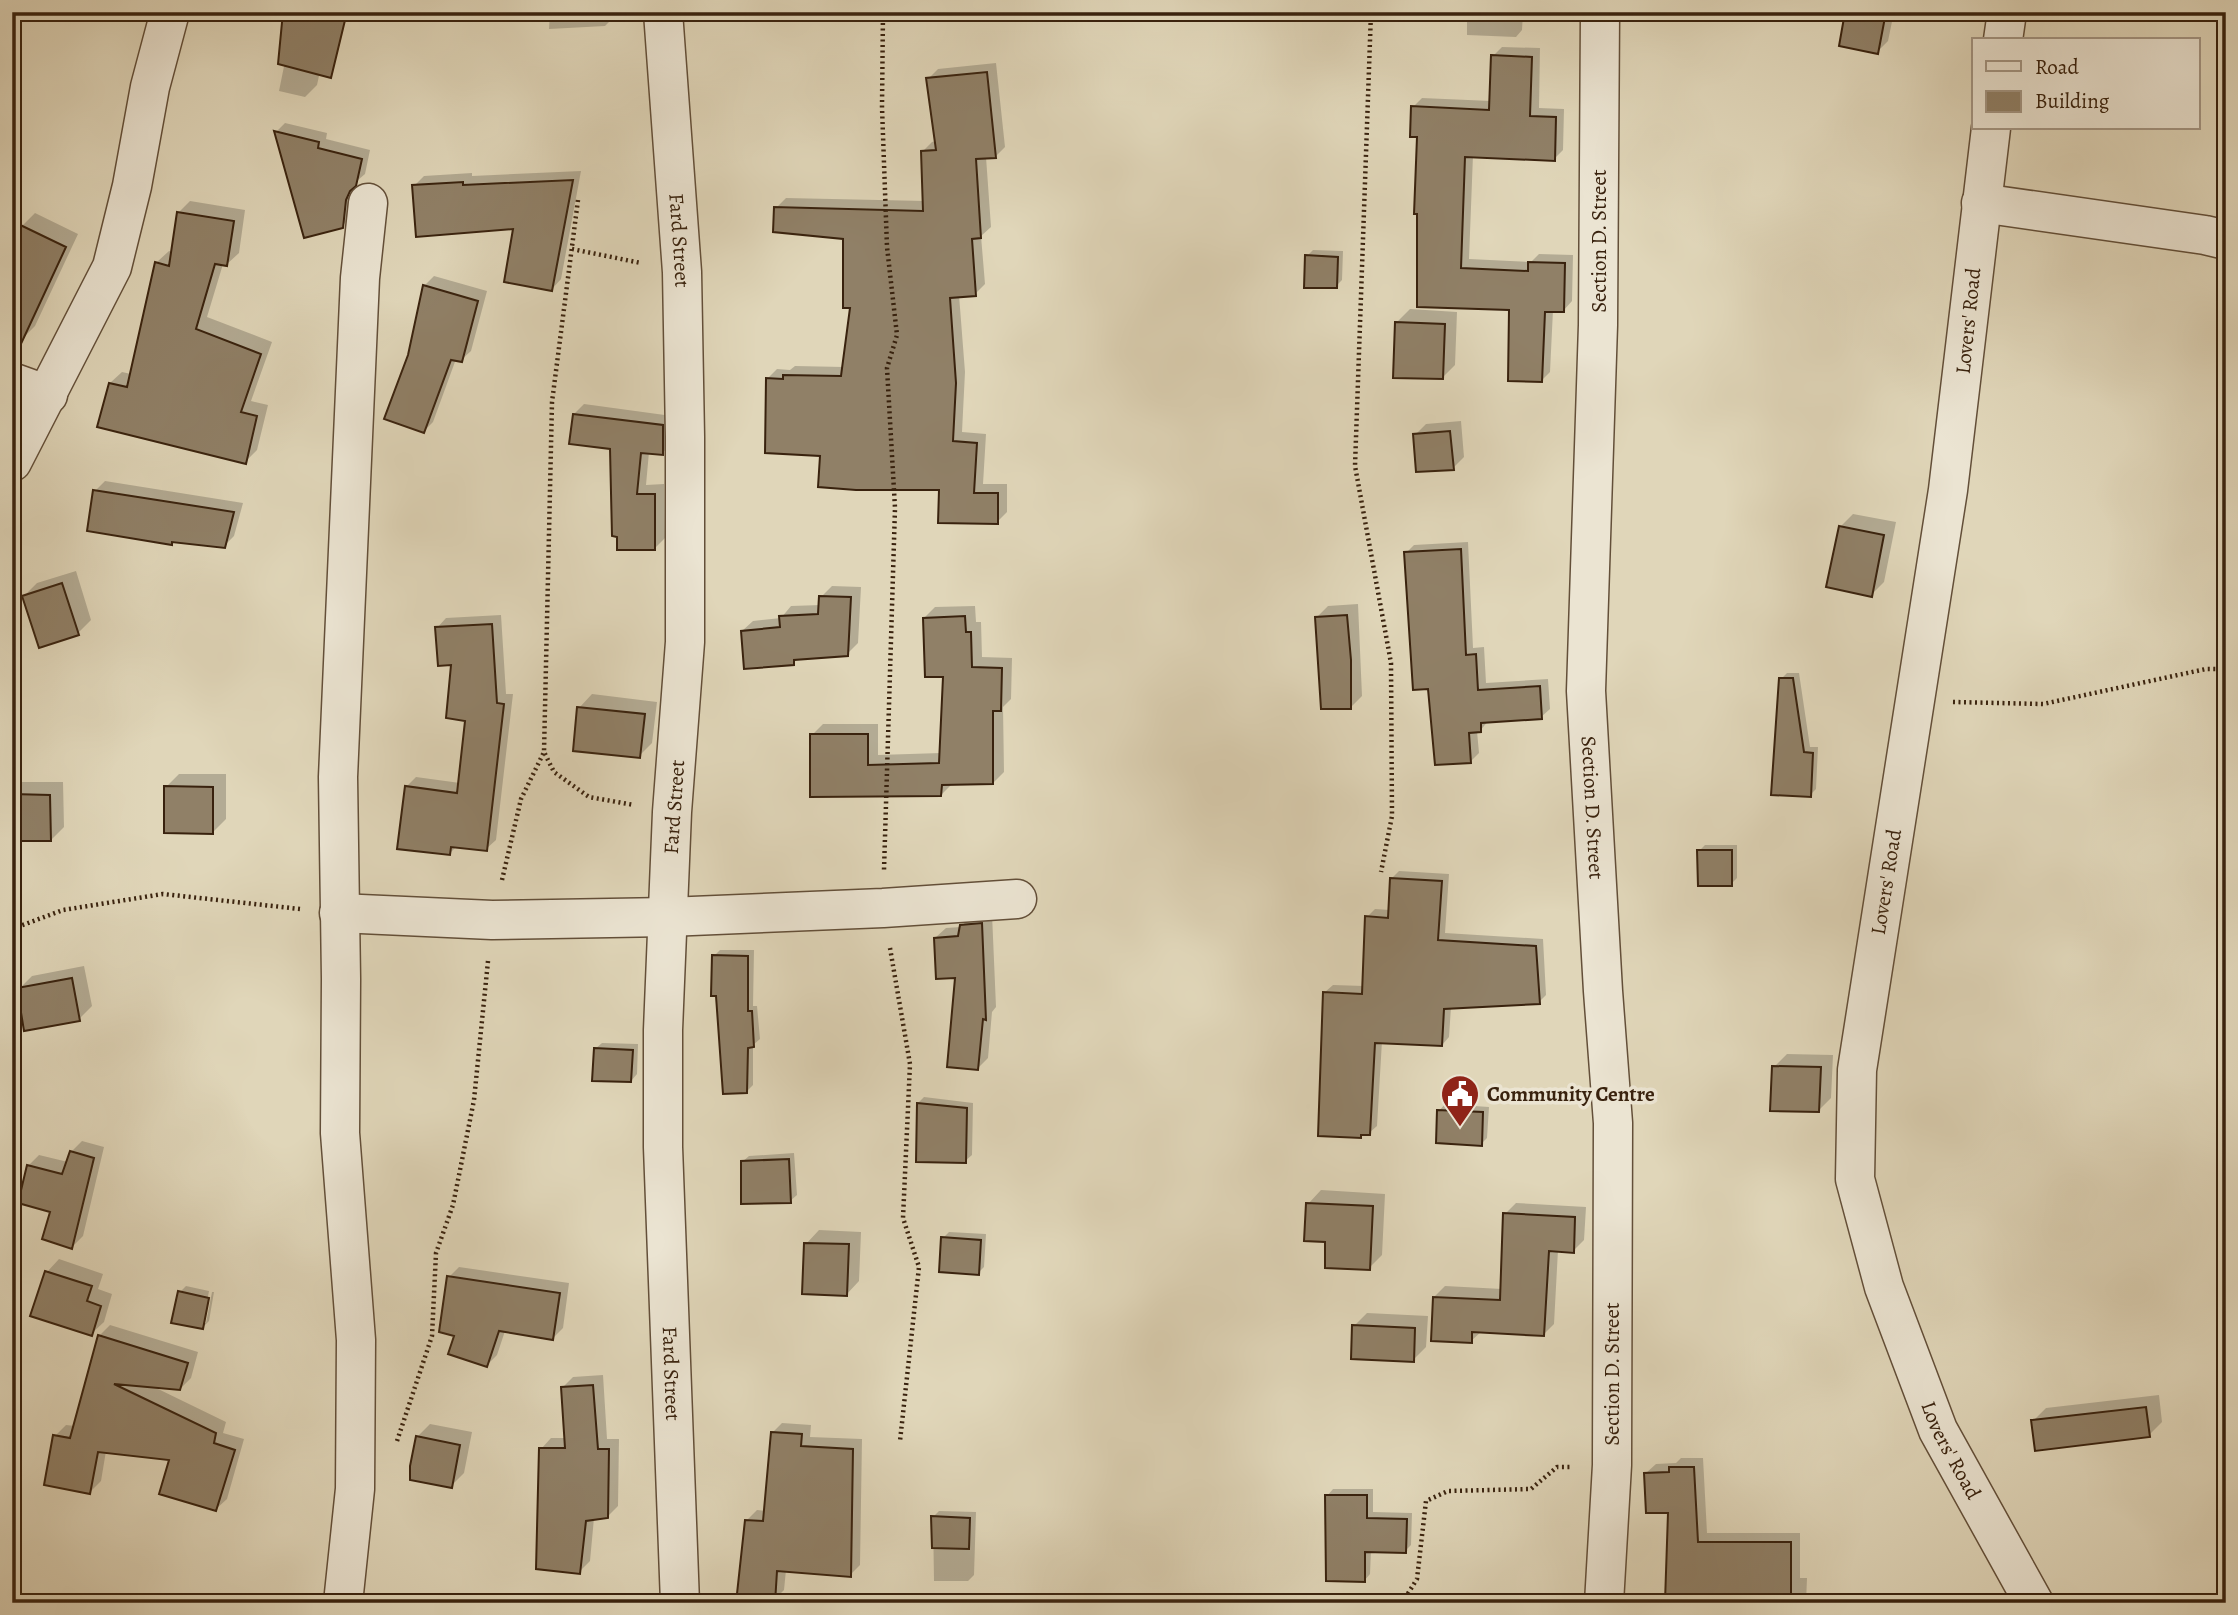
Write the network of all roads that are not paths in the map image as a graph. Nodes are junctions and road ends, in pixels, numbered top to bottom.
1 (170, 12) edge
2 (663, 12) edge
3 (1600, 12) edge
4 (2007, 12) edge
5 (2003, 38) edge
6 (1991, 130) edge
7 (368, 203) dead end
8 (1981, 203) junction
9 (2226, 240) edge
10 (12, 382) edge
11 (48, 395) junction
12 (12, 462) edge
13 (1017, 899) dead end
14 (339, 914) junction
15 (667, 917) junction
16 (343, 1603) edge
17 (680, 1603) edge
18 (1604, 1603) edge
19 (2034, 1603) edge

1 - 11 street
2 - 15 street, Fard Street
3 - 18 street, Section D. Street
4 - 5 street
6 - 8 street, Lovers' Road
7 - 14 street
8 - 9 street
8 - 19 street, Lovers' Road
10 - 11 street
11 - 12 street
13 - 15 street
14 - 15 street
14 - 16 street
15 - 17 street, Fard Street

